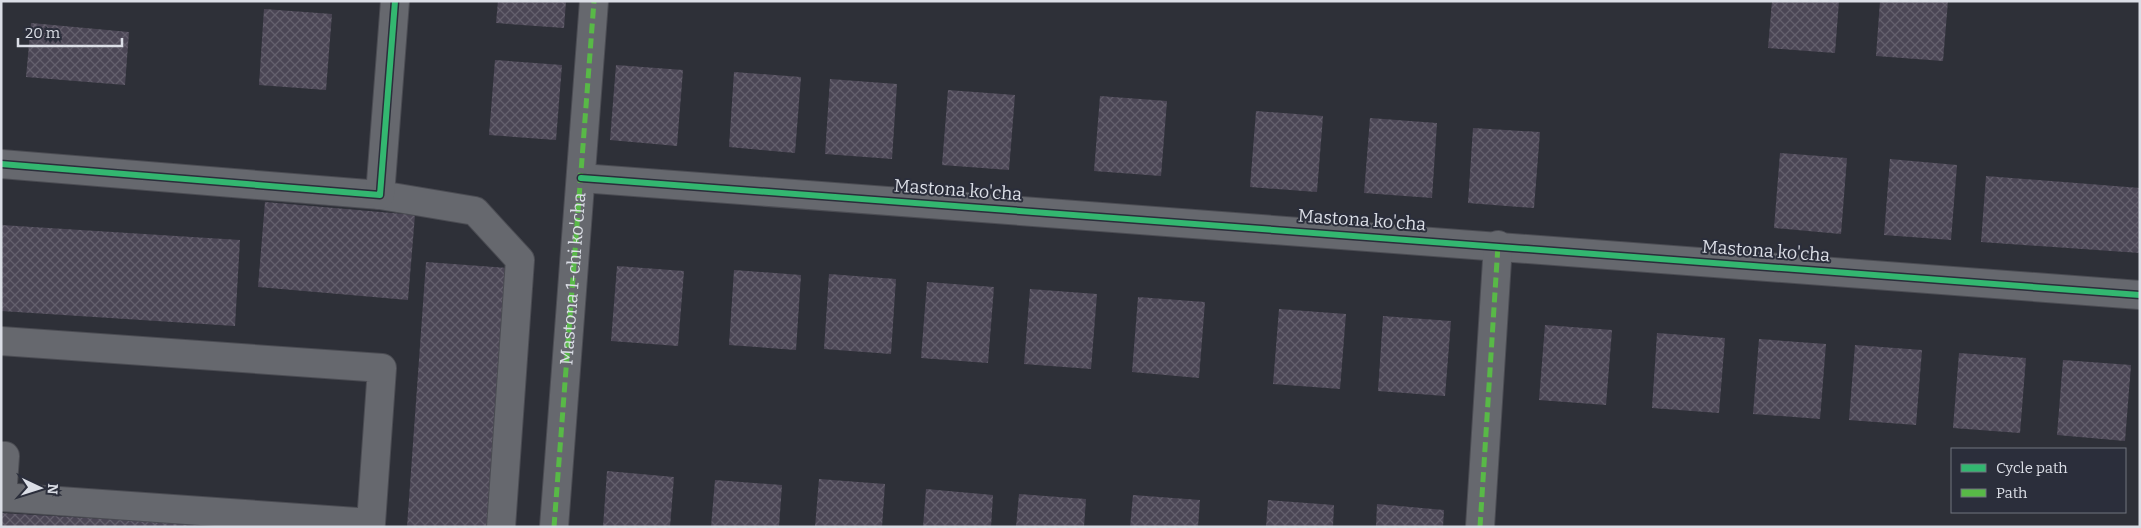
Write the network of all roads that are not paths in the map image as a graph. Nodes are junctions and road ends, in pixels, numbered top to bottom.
1 (395, 1) edge
2 (594, 1) edge
3 (1, 164) edge
4 (581, 178) junction
5 (380, 195) junction
6 (1498, 245) junction
7 (2140, 295) edge
8 (1, 341) edge
9 (1, 456) edge
10 (350, 524) edge
11 (502, 527) edge
12 (554, 527) edge
13 (1480, 527) edge

1 - 5 street
2 - 4 street, Mastona 1-chi ko'cha
3 - 5 street
4 - 6 street, Mastona ko'cha
4 - 12 street, Mastona 1-chi ko'cha
5 - 11 street
6 - 7 street, Mastona ko'cha
6 - 13 street
8 - 10 street
9 - 10 street

